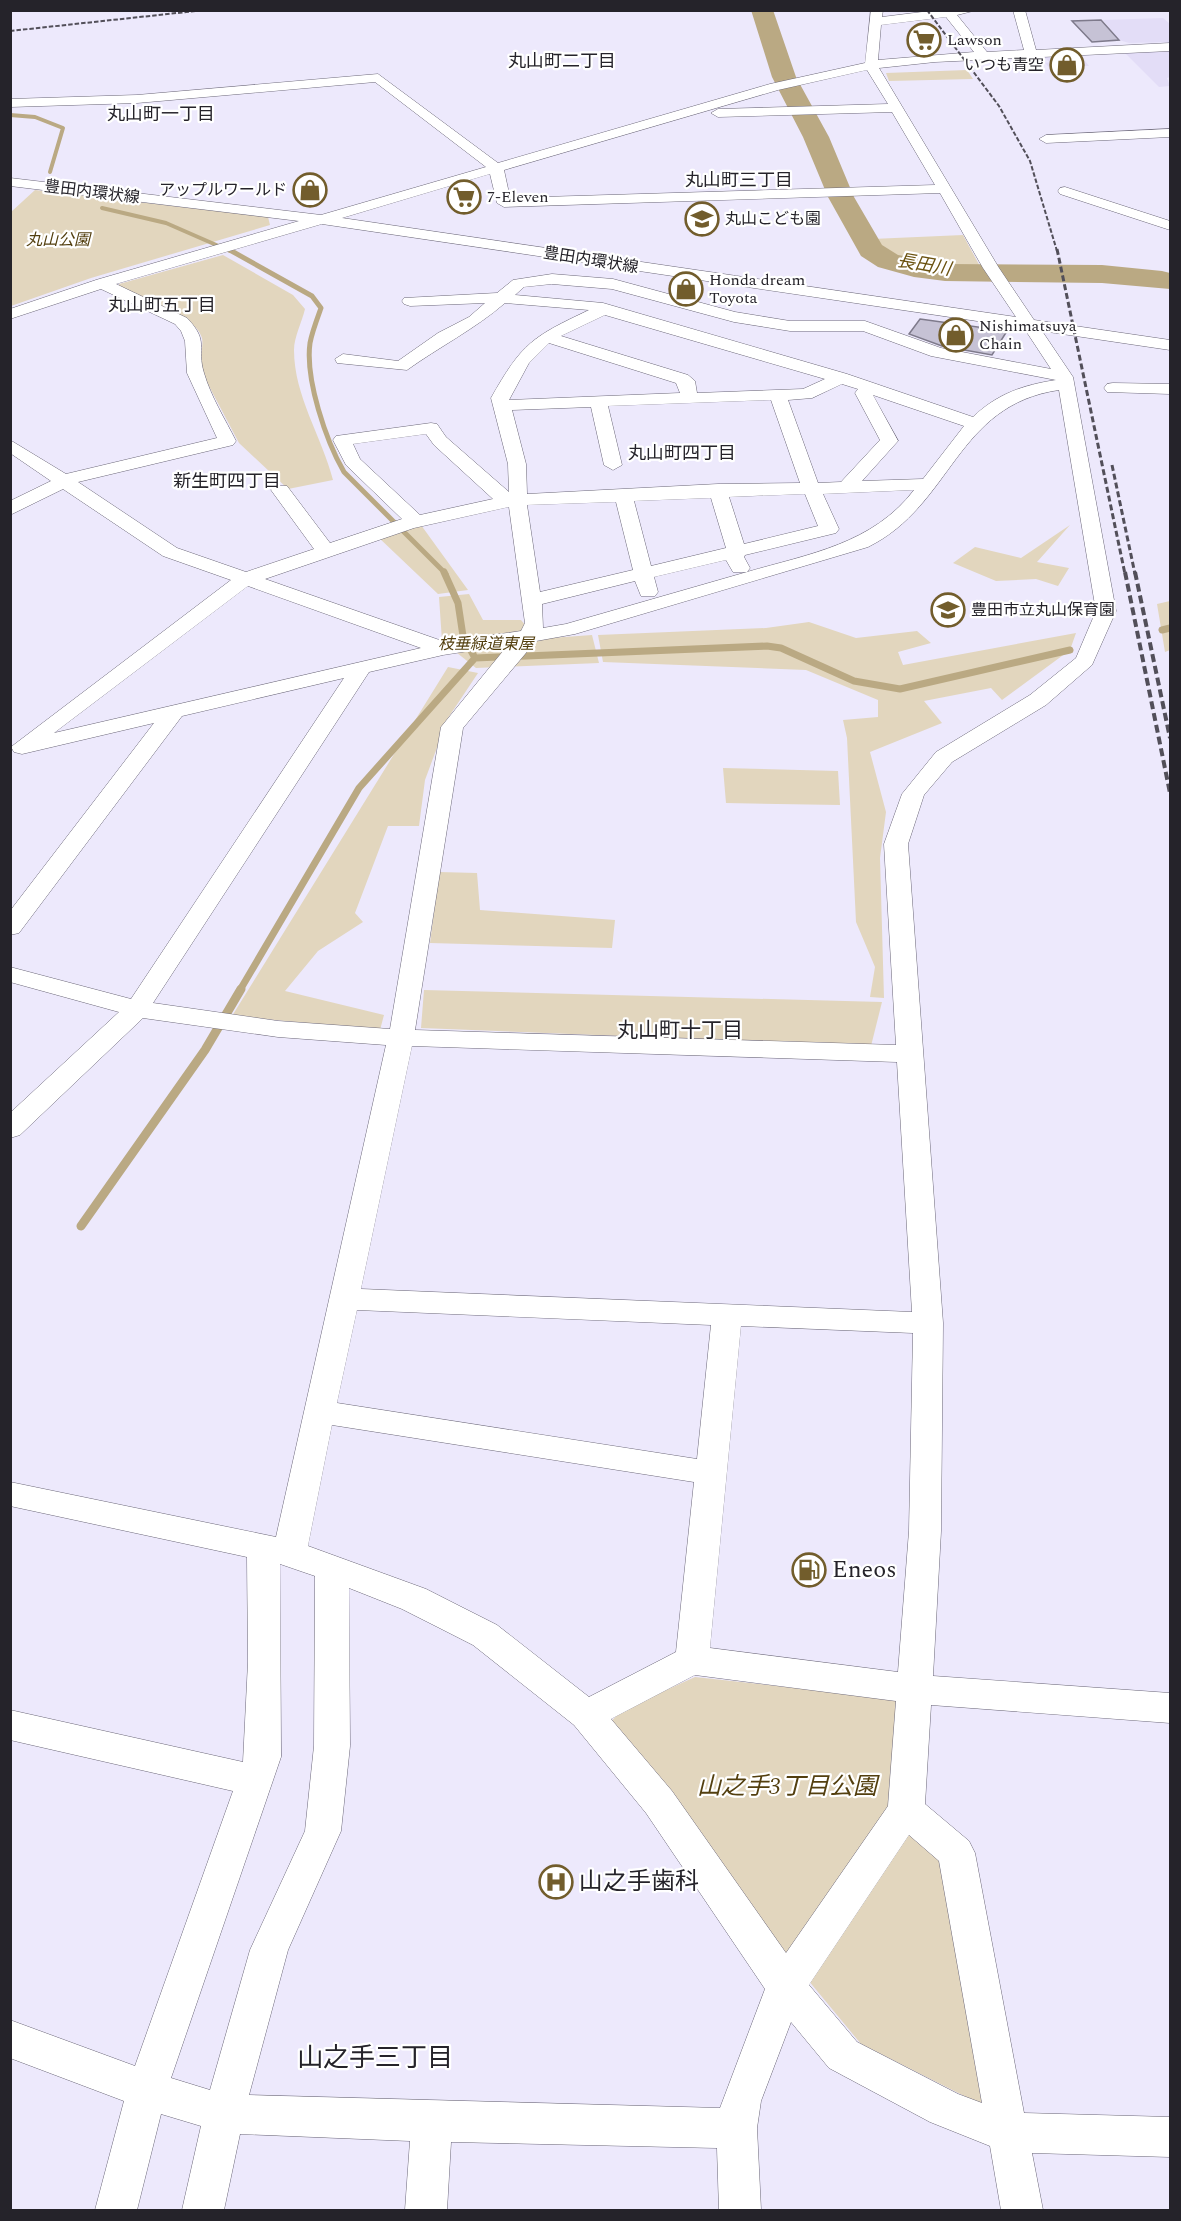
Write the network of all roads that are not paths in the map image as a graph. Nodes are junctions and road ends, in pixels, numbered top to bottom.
1 (971, 10) edge
2 (1019, 10) edge
3 (948, 12) edge
4 (876, 16) edge
5 (1170, 46) edge
6 (1031, 53) junction
7 (982, 54) junction
8 (871, 65) junction
9 (10, 103) edge
10 (895, 108) junction
11 (687, 112) junction
12 (1170, 132) edge
13 (1046, 139) dead end
14 (496, 168) junction
15 (11, 181) edge
16 (944, 189) junction
17 (1065, 191) dead end
18 (328, 216) junction
19 (1170, 226) edge
20 (102, 283) junction
21 (499, 298) junction
22 (410, 302) dead end
23 (603, 309) junction
24 (10, 314) edge
25 (1028, 321) junction
26 (1170, 337) edge
27 (549, 338) junction
28 (1170, 345) edge
29 (343, 359) dead end
30 (841, 378) junction
31 (1065, 380) junction
32 (1113, 388) dead end
33 (1170, 389) edge
34 (864, 393) dead end
35 (778, 395) junction
36 (690, 398) junction
37 (598, 402) junction
38 (502, 405) junction
39 (977, 424) junction
40 (10, 445) edge
41 (613, 465) dead end
42 (66, 480) junction
43 (926, 484) junction
44 (812, 487) junction
45 (846, 487) junction
46 (280, 490) dead end
47 (718, 490) junction
48 (623, 494) junction
49 (517, 500) junction
50 (10, 509) edge
51 (411, 523) junction
52 (326, 551) junction
53 (737, 553) junction
54 (642, 575) junction
55 (245, 579) junction
56 (746, 579) junction
57 (533, 600) junction
58 (654, 607) junction
59 (530, 635) junction
60 (446, 648) junction
61 (363, 666) junction
62 (176, 709) junction
63 (16, 751) edge
64 (10, 928) edge
65 (10, 974) edge
66 (137, 1009) junction
67 (401, 1038) junction
68 (910, 1054) junction
69 (10, 1129) edge
70 (346, 1299) junction
71 (727, 1317) junction
72 (928, 1323) junction
73 (320, 1412) junction
74 (711, 1473) junction
75 (10, 1494) edge
76 (277, 1550) junction
77 (332, 1567) junction
78 (692, 1660) junction
79 (916, 1689) junction
80 (1170, 1708) edge
81 (585, 1715) junction
82 (10, 1725) edge
83 (255, 1780) junction
84 (906, 1810) junction
85 (786, 1986) junction
86 (10, 2039) edge
87 (147, 2090) junction
88 (224, 2114) junction
89 (432, 2122) junction
90 (737, 2128) junction
91 (1009, 2134) junction
92 (1170, 2137) edge
93 (117, 2211) edge
94 (204, 2211) edge
95 (426, 2211) edge
96 (740, 2211) edge
97 (1022, 2211) edge

1 - 3 street
2 - 6 street
3 - 4 street
3 - 7 street
4 - 8 street
5 - 6 street
6 - 7 street
7 - 8 street
8 - 10 street
8 - 11 street
9 - 14 street
10 - 11 street
10 - 16 street
11 - 14 street
12 - 13 street
14 - 16 street
14 - 18 street
15 - 18 street, 豊田内環状線
16 - 25 street
17 - 19 street
18 - 20 street
18 - 25 street, 豊田内環状線
20 - 24 street
20 - 42 street
21 - 22 street
21 - 23 street
21 - 29 street
21 - 31 street
23 - 27 street
23 - 30 street
25 - 26 street, 豊田内環状線
25 - 28 street, 豊田内環状線
25 - 31 street
27 - 36 street
27 - 38 street
30 - 35 street
30 - 39 street
31 - 39 street
31 - 68 street
32 - 33 street
34 - 45 street
35 - 36 street
35 - 44 street
36 - 37 street
37 - 38 street
37 - 41 street
38 - 49 street
39 - 43 street
40 - 42 street
42 - 50 street
42 - 55 street
43 - 45 street
43 - 56 street
44 - 45 street
44 - 47 street
44 - 53 street
46 - 52 street
47 - 48 street
47 - 53 street
48 - 49 street
48 - 54 street
49 - 51 street
49 - 51 street
49 - 57 street
51 - 52 street
52 - 55 street
53 - 54 street
53 - 56 street
54 - 57 street
54 - 58 street
55 - 60 street
55 - 63 street
56 - 58 street
57 - 59 street
58 - 59 street
59 - 60 street
59 - 67 street
60 - 61 street
61 - 62 street
61 - 66 street
62 - 63 street
62 - 64 street
65 - 66 street
66 - 67 street
66 - 69 street
67 - 68 street
67 - 70 street
68 - 72 street
70 - 71 street
70 - 73 street
71 - 72 street
71 - 74 street
72 - 79 street
73 - 74 street
73 - 76 street
74 - 78 street
75 - 76 street
76 - 77 street
76 - 83 street
77 - 81 street
77 - 88 street
78 - 79 street
78 - 81 street
79 - 80 street
79 - 84 street
81 - 85 street
82 - 83 street
83 - 87 street
84 - 85 street
84 - 91 street
85 - 90 street
85 - 91 street
86 - 87 street
87 - 88 street
87 - 93 street
88 - 89 street
88 - 94 street
89 - 90 street
89 - 95 street
90 - 96 street
91 - 92 street
91 - 97 street

